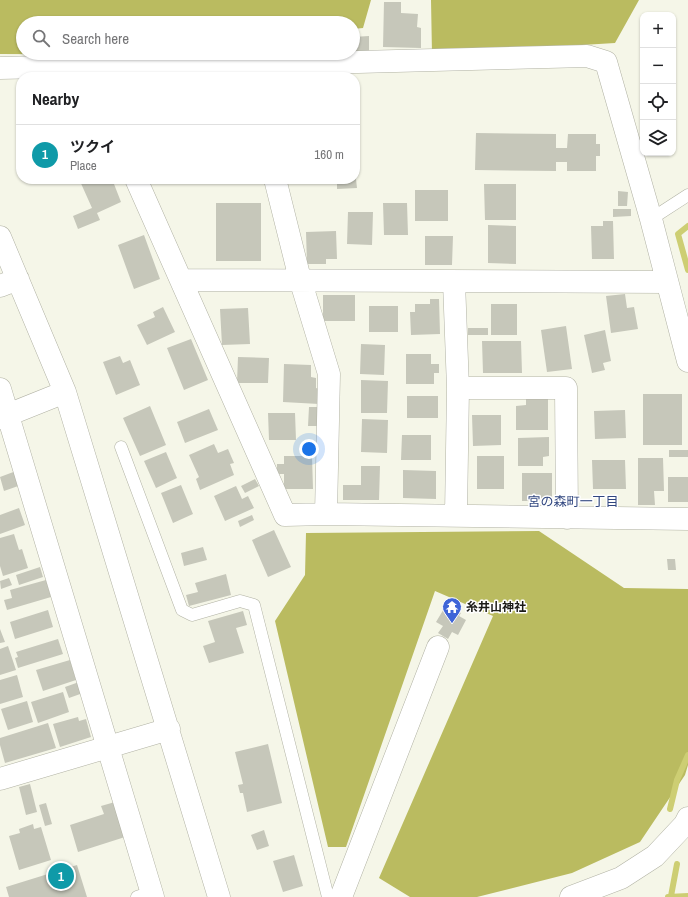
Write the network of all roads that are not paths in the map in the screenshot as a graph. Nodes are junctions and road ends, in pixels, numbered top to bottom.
1 (0, 68) edge
2 (249, 71) edge
3 (88, 72) edge
4 (138, 184) edge
5 (276, 184) edge
6 (688, 195) edge
7 (651, 219) junction
8 (0, 237) edge
9 (300, 279) junction
10 (182, 280) junction
11 (454, 282) junction
12 (667, 282) junction
13 (9, 283) edge
14 (688, 361) edge
15 (458, 388) junction
16 (0, 390) edge
17 (65, 392) junction
18 (4, 416) edge
19 (121, 447) dead end
20 (326, 514) junction
21 (456, 515) junction
22 (568, 518) junction
23 (688, 519) edge
24 (438, 647) dead end
25 (169, 729) junction
26 (108, 747) junction
27 (0, 779) edge
28 (688, 818) edge
29 (147, 895) edge
30 (219, 897) edge
31 (328, 897) edge
32 (341, 897) edge
33 (571, 897) edge

1 - 3 street
2 - 3 street
2 - 7 street
4 - 10 street
5 - 9 street
6 - 7 lane
7 - 12 street
8 - 13 street
9 - 10 street
9 - 11 street
9 - 20 street
10 - 20 street
11 - 12 street
11 - 15 street
12 - 14 street
13 - 17 street
15 - 21 street
15 - 22 street
16 - 18 street
17 - 18 street
17 - 25 street
18 - 26 street
19 - 31 lane
20 - 21 street
21 - 22 street
22 - 23 street
24 - 32 street
25 - 26 street
25 - 30 street
26 - 27 street
26 - 29 street
28 - 33 street

